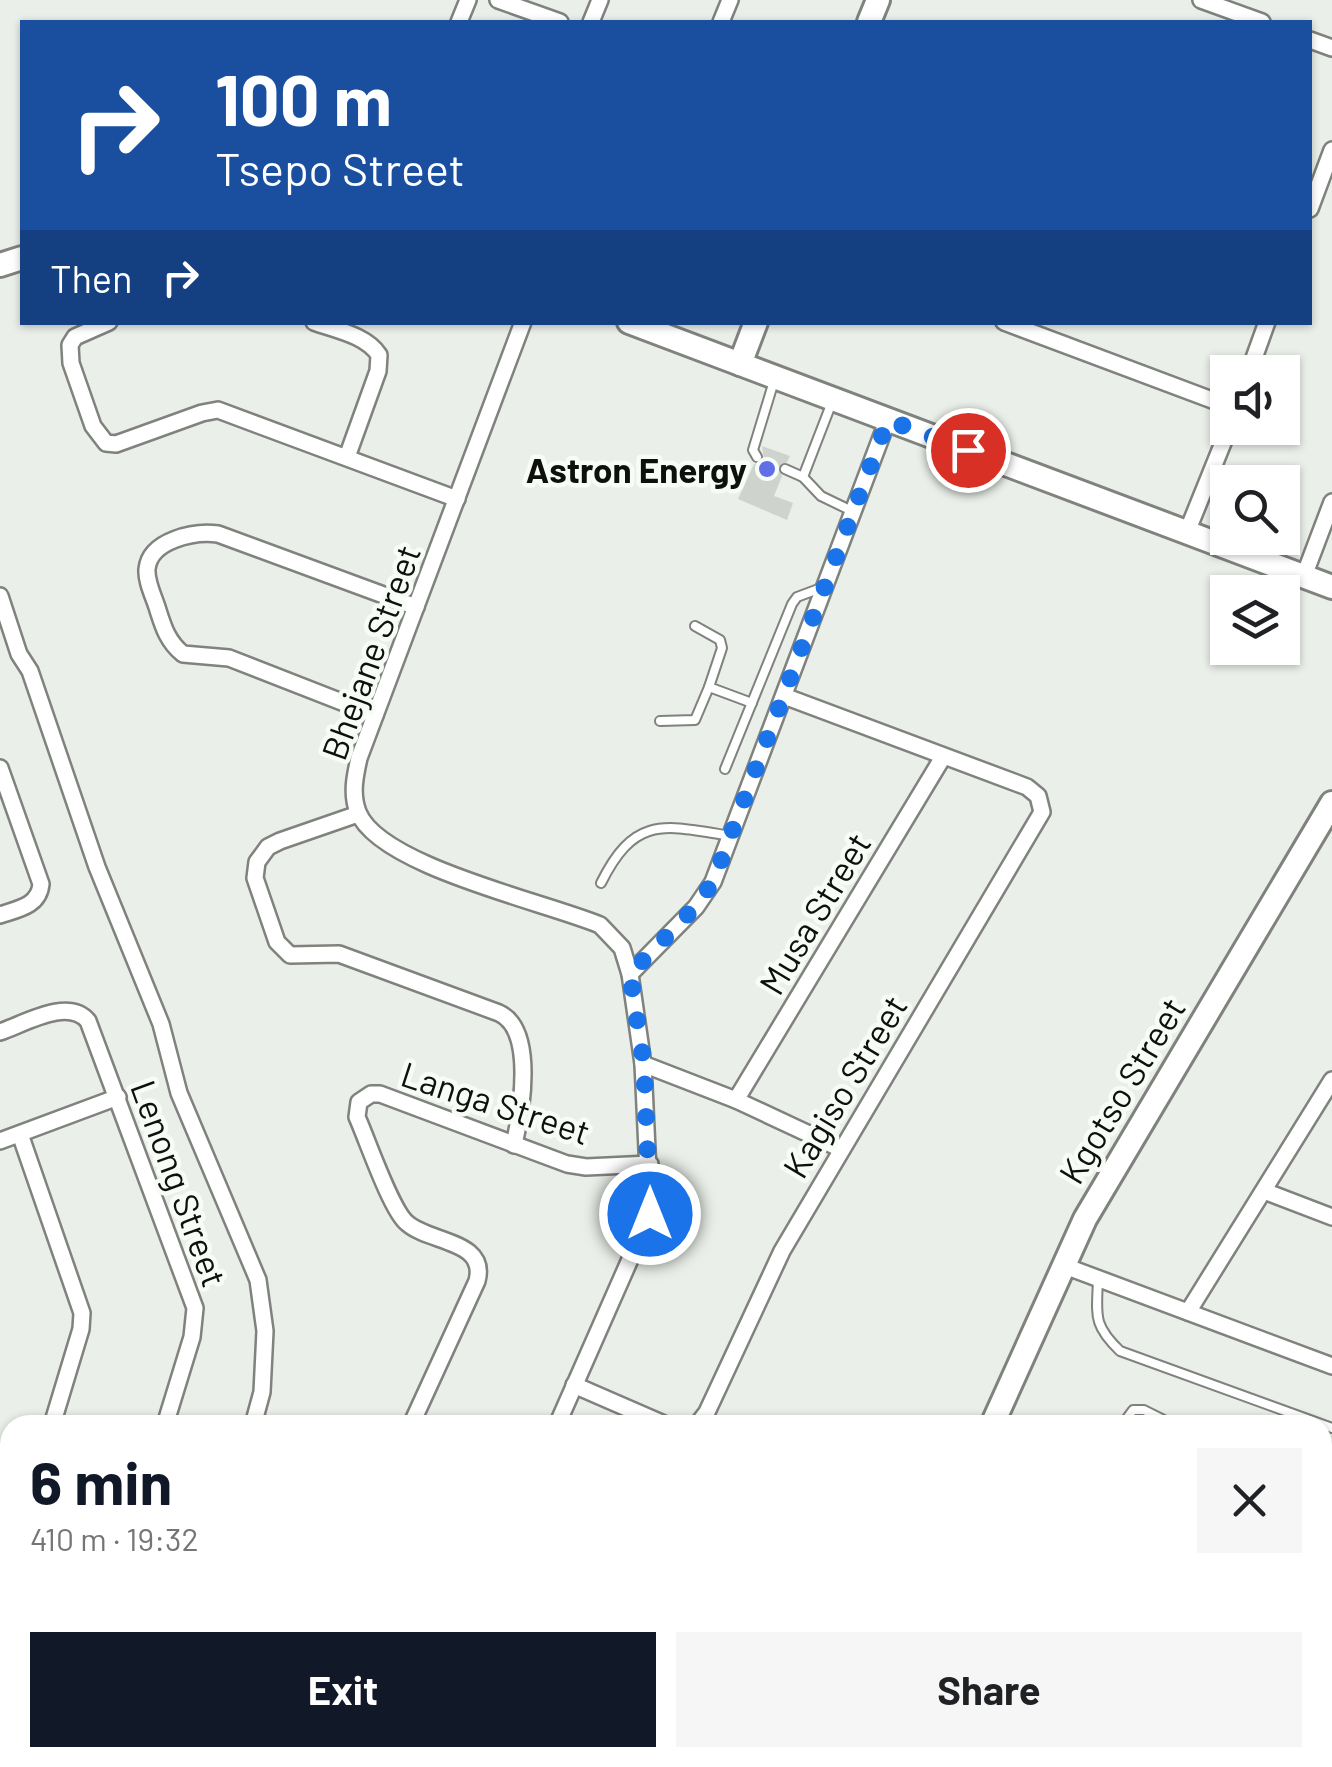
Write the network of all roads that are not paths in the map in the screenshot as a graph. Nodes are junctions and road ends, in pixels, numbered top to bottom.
1 (498, 0) edge
2 (1200, 0) edge
3 (554, 20) edge
4 (1256, 20) edge
5 (1332, 150) edge
6 (1316, 172) edge
7 (101, 325) edge
8 (322, 325) edge
9 (522, 325) edge
10 (637, 325) edge
11 (755, 325) edge
12 (1012, 325) edge
13 (1267, 325) edge
14 (1255, 355) edge
15 (740, 364) junction
16 (776, 377) junction
17 (833, 399) junction
18 (1210, 399) edge
19 (888, 420) junction
20 (1221, 445) edge
21 (757, 456) dead end
22 (347, 458) junction
23 (785, 469) dead end
24 (803, 478) junction
25 (457, 499) junction
26 (1332, 502) edge
27 (854, 511) junction
28 (1187, 532) junction
29 (1304, 576) junction
30 (825, 586) junction
31 (1332, 587) edge
32 (0, 596) edge
33 (416, 607) junction
34 (695, 626) dead end
35 (709, 687) junction
36 (784, 696) junction
37 (752, 704) junction
38 (375, 715) junction
39 (660, 720) dead end
40 (943, 757) junction
41 (0, 768) edge
42 (725, 769) dead end
43 (1332, 802) edge
44 (6, 804) edge
45 (358, 814) junction
46 (731, 836) junction
47 (600, 883) dead end
48 (0, 915) edge
49 (630, 974) junction
50 (0, 1032) edge
51 (644, 1064) junction
52 (1332, 1080) edge
53 (118, 1097) junction
54 (736, 1100) junction
55 (20, 1134) junction
56 (0, 1141) edge
57 (514, 1145) junction
58 (840, 1149) junction
59 (650, 1164) junction
60 (1264, 1191) junction
61 (1332, 1216) edge
62 (1062, 1265) junction
63 (1098, 1278) junction
64 (1188, 1312) junction
65 (1332, 1366) edge
66 (574, 1385) junction
67 (55, 1415) edge
68 (168, 1415) edge
69 (256, 1415) edge
70 (416, 1415) edge
71 (561, 1415) edge
72 (643, 1415) edge
73 (705, 1415) edge
74 (996, 1415) edge
75 (1129, 1415) edge
76 (1154, 1415) edge
77 (1296, 1415) edge

1 - 3 street
2 - 4 street
5 - 6 street
7 - 22 street
8 - 22 street
9 - 25 street, Bhejane Street
10 - 15 street
11 - 15 street
12 - 18 street
13 - 14 street
15 - 16 street
16 - 17 street
16 - 21 lane
17 - 19 street
17 - 24 lane
19 - 27 street
19 - 28 street
20 - 28 street
22 - 25 street
23 - 24 lane
24 - 27 lane
25 - 33 street, Bhejane Street
26 - 29 street
27 - 30 street
28 - 29 street
29 - 31 street
30 - 36 street
30 - 37 lane
32 - 69 street
33 - 38 street, Bhejane Street
33 - 38 street
34 - 35 lane
35 - 37 lane
35 - 39 lane
36 - 40 street
36 - 46 street
37 - 42 lane
38 - 45 street, Bhejane Street
40 - 54 street, Musa Street
40 - 58 street, Kagiso Street
41 - 44 street
43 - 62 street, Kgotso Street
44 - 48 street
45 - 49 street, Bhejane Street
45 - 57 street
46 - 47 lane
46 - 49 street
49 - 51 street, Bhejane Street
50 - 53 street, Lenong Street
51 - 54 street
51 - 59 street, Bhejane Street
52 - 60 street
53 - 55 street
53 - 68 street, Lenong Street
54 - 58 street
55 - 56 street
55 - 67 street
57 - 59 street, Langa Street
57 - 70 street, Langa Street
58 - 73 street, Kagiso Street
59 - 66 street, Bhejane Street
60 - 61 street
60 - 64 street
62 - 63 street
62 - 74 street, Kgotso Street
63 - 64 street
63 - 77 lane
64 - 65 street
66 - 71 street, Bhejane Street
66 - 72 street
75 - 76 lane

